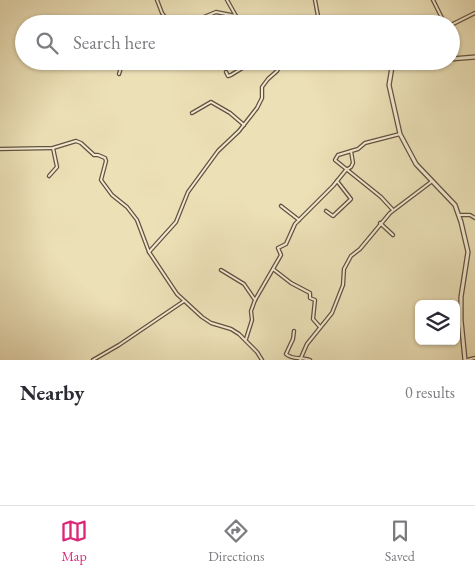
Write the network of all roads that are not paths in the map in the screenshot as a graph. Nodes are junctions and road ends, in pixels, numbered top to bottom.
1 (157, 0) edge
2 (227, 0) edge
3 (315, 0) edge
4 (432, 0) edge
5 (475, 13) edge
6 (165, 15) edge
7 (209, 15) edge
8 (231, 15) edge
9 (235, 15) edge
10 (318, 15) edge
11 (440, 15) edge
12 (460, 20) edge
13 (475, 57) edge
14 (460, 58) edge
15 (120, 70) edge
16 (239, 70) edge
17 (278, 70) edge
18 (392, 70) edge
19 (226, 72) dead end
20 (119, 74) dead end
21 (192, 113) dead end
22 (244, 126) junction
23 (400, 134) junction
24 (54, 148) junction
25 (0, 149) edge
26 (351, 151) junction
27 (346, 170) junction
28 (49, 176) dead end
29 (337, 181) junction
30 (434, 181) junction
31 (282, 206) dead end
32 (393, 210) junction
33 (326, 211) dead end
34 (459, 215) junction
35 (475, 218) edge
36 (299, 220) junction
37 (380, 223) junction
38 (393, 235) dead end
39 (149, 252) junction
40 (272, 269) junction
41 (221, 270) dead end
42 (255, 300) junction
43 (184, 301) junction
44 (320, 327) junction
45 (294, 331) dead end
46 (246, 340) junction
47 (475, 358) edge
48 (301, 359) edge
49 (93, 360) edge
50 (262, 360) edge
51 (310, 360) edge
52 (466, 360) edge

1 - 6 street
2 - 9 street
3 - 10 street
4 - 11 street
5 - 12 street
7 - 8 street
13 - 14 street
15 - 20 street
16 - 19 street
17 - 22 street
18 - 23 street
21 - 22 street
22 - 39 street
23 - 26 street
23 - 30 street
24 - 25 street
24 - 28 street
24 - 39 street
26 - 27 street
26 - 27 street
27 - 29 street
27 - 32 street
29 - 33 street
29 - 36 street
30 - 32 street
30 - 34 street
31 - 36 street
32 - 37 street
34 - 35 street
34 - 52 street
36 - 40 street
37 - 38 street
37 - 44 street
39 - 43 street
40 - 42 street
40 - 44 street
41 - 42 street
42 - 46 street
43 - 46 street
43 - 49 street
44 - 48 street
45 - 48 street
46 - 50 street
47 - 52 street
48 - 51 street

